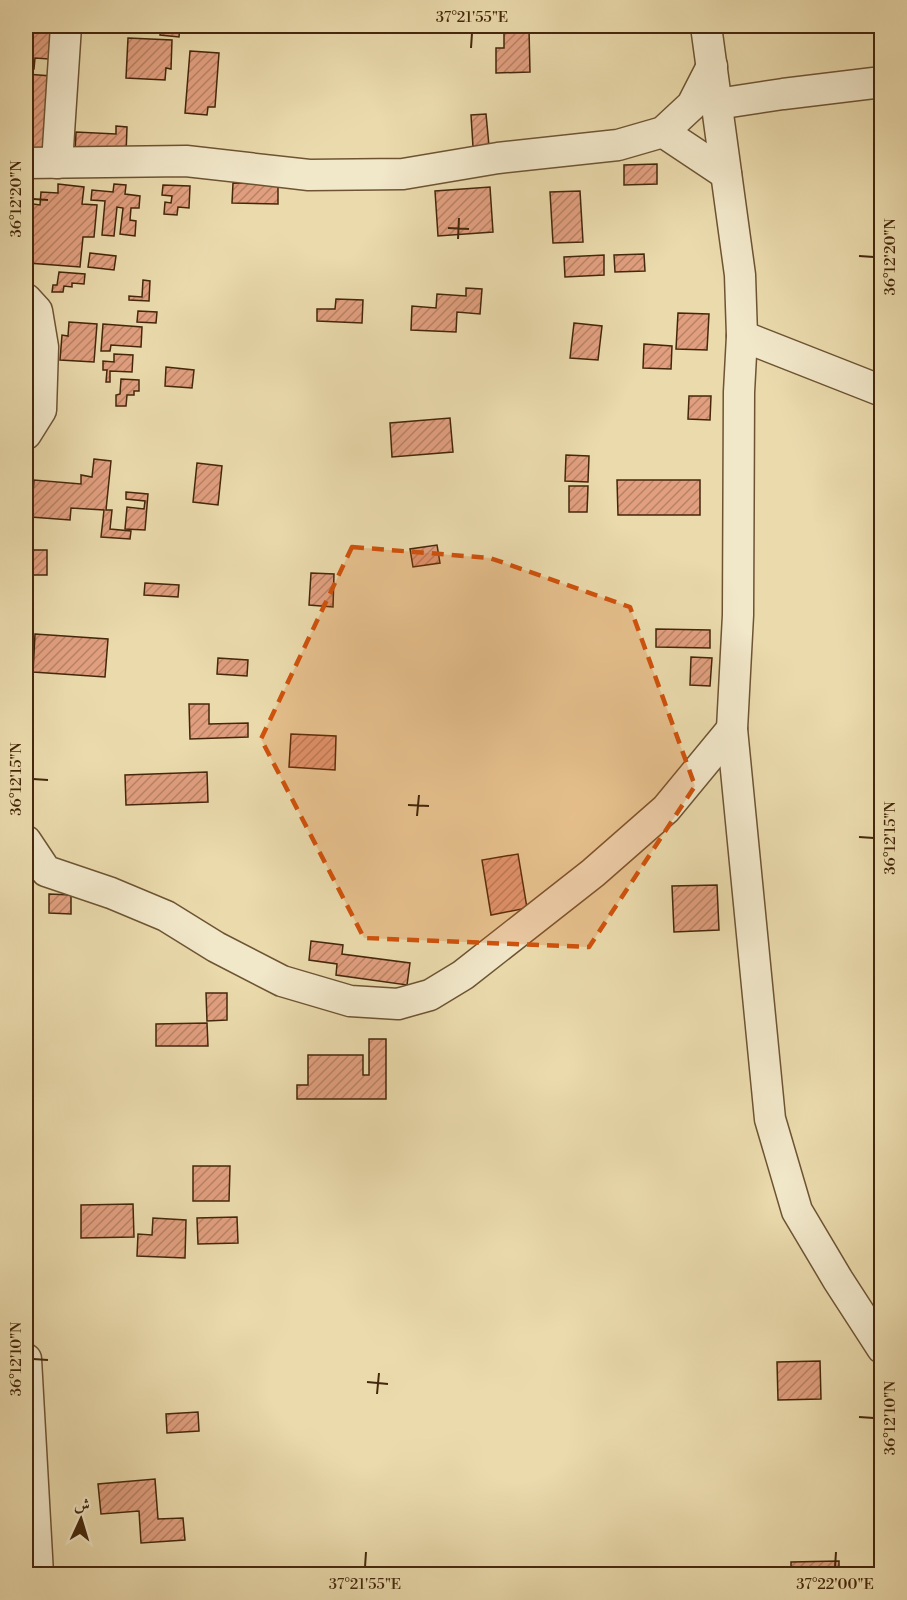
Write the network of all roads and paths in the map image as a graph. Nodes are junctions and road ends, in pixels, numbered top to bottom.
1 (66, 26) edge
2 (706, 26) edge
3 (712, 66) junction
4 (882, 82) edge
5 (717, 104) junction
6 (663, 132) junction
7 (57, 163) junction
8 (26, 164) edge
9 (726, 174) junction
10 (26, 299) edge
11 (742, 336) junction
12 (882, 391) edge
13 (26, 434) edge
14 (732, 729) junction
15 (26, 841) edge
16 (882, 1348) edge
17 (26, 1359) edge
18 (38, 1575) edge

1 - 7 street
2 - 3 street
3 - 5 street
3 - 6 street
4 - 5 street
5 - 9 street
6 - 7 street
6 - 9 street
7 - 8 street
9 - 11 street
10 - 13 street
11 - 12 street
11 - 14 street
14 - 15 street
14 - 16 street
17 - 18 street

